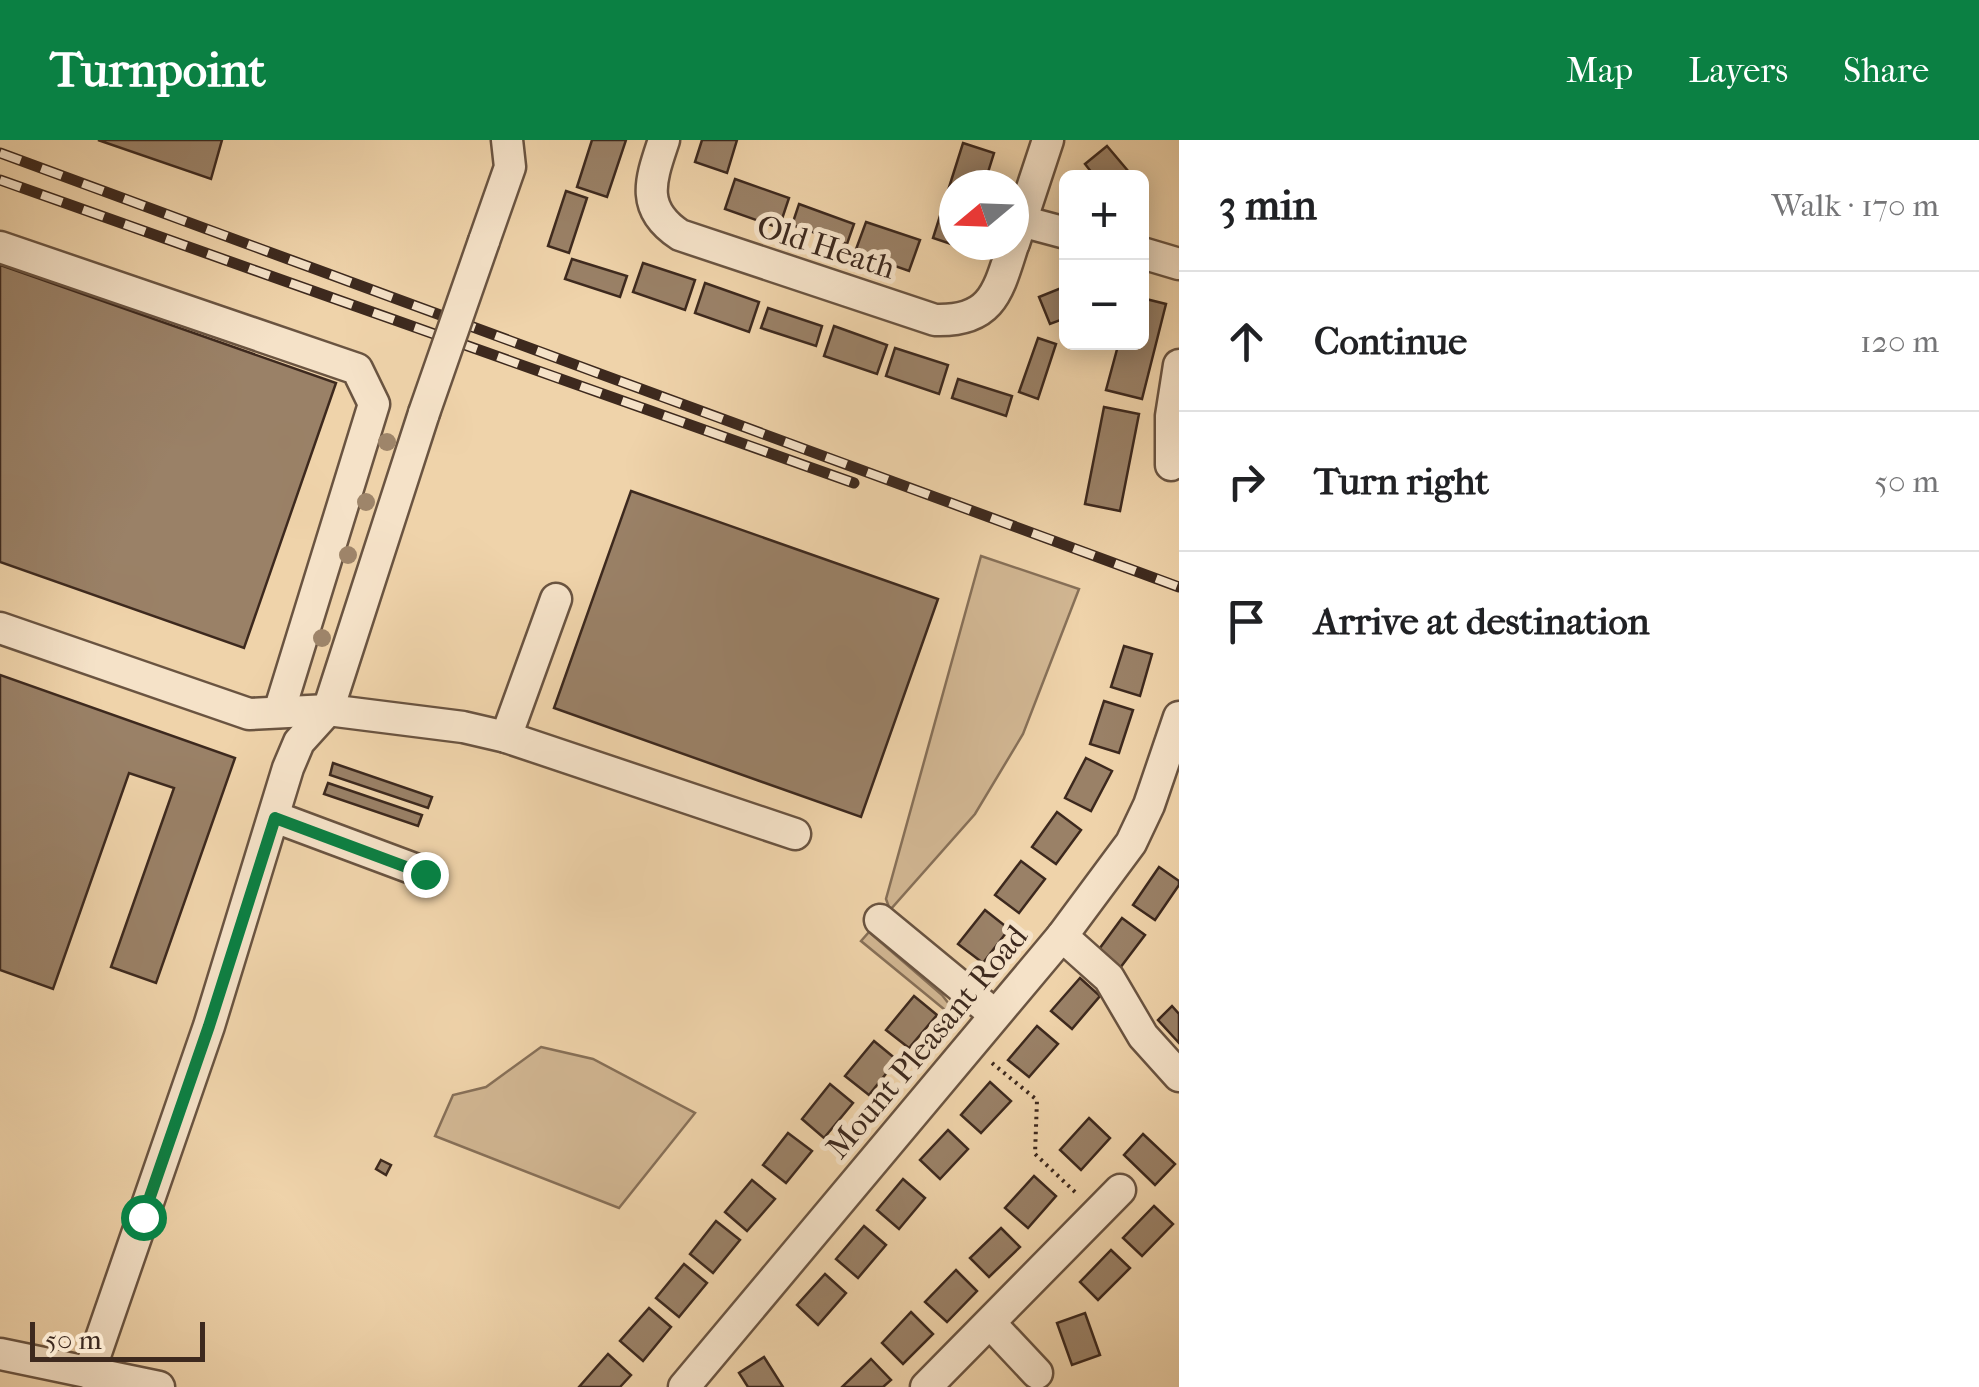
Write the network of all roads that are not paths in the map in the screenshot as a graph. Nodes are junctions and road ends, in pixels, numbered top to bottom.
1 (507, 140) edge
2 (664, 140) edge
3 (1048, 140) edge
4 (1029, 197) edge
5 (1059, 234) edge
6 (1029, 235) edge
7 (0, 248) edge
8 (1149, 255) edge
9 (1007, 260) edge
10 (1179, 264) edge
11 (1179, 365) edge
12 (1171, 465) dead end
13 (338, 521) junction
14 (384, 535) junction
15 (556, 599) dead end
16 (0, 628) edge
17 (328, 710) junction
18 (279, 712) junction
19 (1179, 717) edge
20 (506, 737) junction
21 (1171, 761) edge
22 (275, 818) junction
23 (795, 834) dead end
24 (425, 874) dead end
25 (880, 920) dead end
26 (1062, 936) junction
27 (994, 1014) junction
28 (1179, 1076) edge
29 (1120, 1190) dead end
30 (990, 1323) junction
31 (0, 1354) edge
32 (89, 1372) junction
33 (1037, 1372) dead end
34 (691, 1384) edge
35 (159, 1387) edge
36 (926, 1387) edge

1 - 14 street, bridge
2 - 9 street, Old Heath
3 - 4 street, Old Heath
5 - 6 street
7 - 13 street
8 - 10 street
11 - 12 street
13 - 14 street
13 - 18 street
14 - 17 street
15 - 20 street
16 - 18 street
17 - 18 street
17 - 20 street
17 - 22 street
19 - 21 street, Mount Pleasant Road
20 - 23 street
21 - 26 street, Mount Pleasant Road
22 - 24 street
22 - 32 street
25 - 27 street
26 - 27 street, Mount Pleasant Road
26 - 28 street
27 - 34 street, Mount Pleasant Road
29 - 30 street
30 - 33 street
30 - 36 street
31 - 32 street
32 - 35 street

